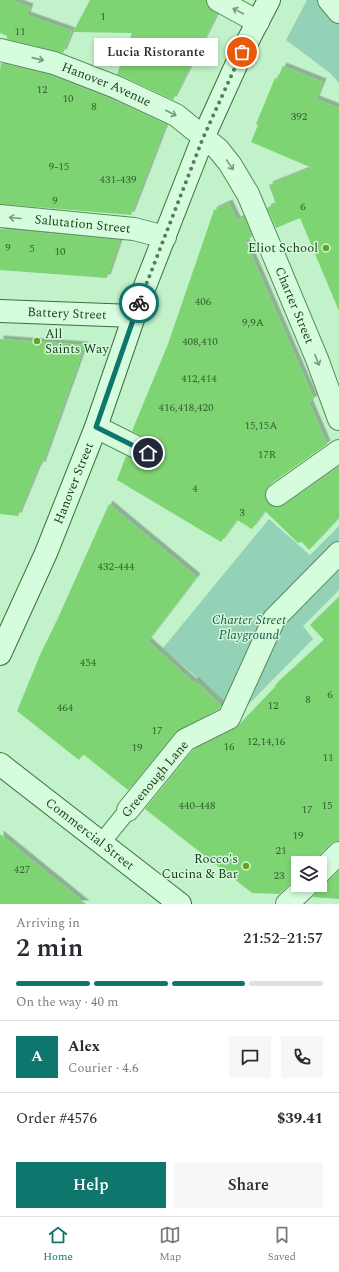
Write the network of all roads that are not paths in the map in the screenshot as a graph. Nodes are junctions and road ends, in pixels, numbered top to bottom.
1 (218, 0) edge
2 (269, 0) edge
3 (329, 0) edge
4 (339, 12) edge
5 (258, 22) junction
6 (0, 50) edge
7 (203, 138) junction
8 (0, 216) edge
9 (165, 237) junction
10 (0, 311) edge
11 (134, 316) junction
12 (339, 419) edge
13 (96, 427) junction
14 (339, 451) edge
15 (148, 453) dead end
16 (277, 495) dead end
17 (339, 553) edge
18 (0, 654) edge
19 (0, 764) edge
20 (128, 810) joint
21 (102, 842) junction
22 (339, 854) edge
23 (327, 865) edge
24 (300, 892) edge
25 (180, 904) edge
26 (287, 904) edge

5 -> 1 street
2 - 5 street, Hanover Street
3 - 4 street
5 - 7 street, Hanover Street
6 -> 7 street, Hanover Avenue
7 - 9 street, Hanover Street
7 -> 12 street, Charter Street
9 -> 8 street, Salutation Street
9 - 11 street, Hanover Street
10 - 11 street, Battery Street
11 - 13 street, Hanover Street
13 - 15 street
13 - 18 street, Hanover Street
14 - 16 street
17 - 20 street, Greenough Lane
19 - 21 street, Commercial Street
20 - 21 lane, Greenough Lane
21 - 25 street, Commercial Street
22 - 23 street
24 - 26 street

